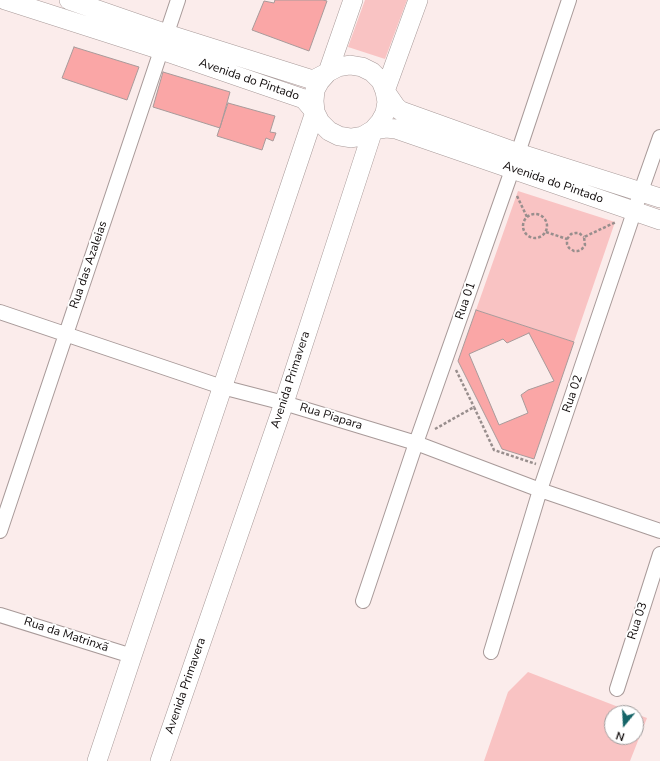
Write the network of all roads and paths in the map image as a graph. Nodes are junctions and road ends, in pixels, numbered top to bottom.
1 (5, 0) edge
2 (69, 0) edge
3 (178, 0) edge
4 (353, 0) edge
5 (418, 0) edge
6 (569, 0) edge
7 (0, 2) edge
8 (0, 14) edge
9 (164, 42) junction
10 (328, 72) junction
11 (386, 91) junction
12 (315, 112) junction
13 (373, 130) junction
14 (660, 137) edge
15 (515, 161) junction
16 (641, 191) junction
17 (515, 192) dead end
18 (660, 198) edge
19 (627, 216) junction
20 (528, 217) junction
21 (612, 218) dead end
22 (660, 220) edge
23 (617, 228) dead end
24 (546, 232) junction
25 (584, 237) junction
26 (567, 239) junction
27 (0, 312) edge
28 (66, 334) junction
29 (456, 369) dead end
30 (222, 387) junction
31 (284, 403) junction
32 (474, 407) junction
33 (435, 429) dead end
34 (416, 443) junction
35 (537, 465) dead end
36 (540, 490) junction
37 (0, 531) edge
38 (660, 531) edge
39 (660, 554) edge
40 (363, 601) dead end
41 (0, 614) edge
42 (491, 652) dead end
43 (132, 656) junction
44 (617, 689) dead end
45 (97, 761) edge
46 (160, 761) edge

1 - 7 street
1 - 8 street
1 - 9 street, Avenida do Pintado
2 - 9 street, Avenida do Pintado
3 - 9 street, Rua das Azaleias
4 - 10 street
5 - 11 street, Avenida Primavera
6 - 15 street, Rua 01
9 - 10 street, Avenida do Pintado
9 - 12 street, Avenida do Pintado
9 - 28 street, Rua das Azaleias
10 - 11 street, Avenida do Pintado
10 - 12 street
11 - 13 street, Avenida Primavera
11 - 15 street, Avenida do Pintado
12 - 13 street, Avenida do Pintado
12 - 30 street
13 - 15 street, Avenida do Pintado
13 - 31 street, Avenida Primavera
14 - 16 street, Rua 02
15 - 16 street, Avenida do Pintado
15 - 19 street, Avenida do Pintado
15 - 34 street, Rua 01
16 - 18 street, Avenida do Pintado
16 - 19 street, Rua 02
17 - 20 path
19 - 21 path
19 - 22 street, Avenida do Pintado
19 - 23 path
19 - 25 path
19 - 36 street, Rua 02
20 - 24 path
20 - 24 path
24 - 26 path
25 - 26 path
25 - 26 path
27 - 28 street, Rua Piapara
28 - 30 street, Rua Piapara
28 - 37 street, Rua das Azaleias
29 - 32 path
30 - 31 street, Rua Piapara
30 - 43 street
31 - 34 street, Rua Piapara
31 - 46 street, Avenida Primavera
32 - 33 path
32 - 35 path
34 - 36 street, Rua Piapara
34 - 40 street, Rua 01
36 - 38 street, Rua Piapara
36 - 42 street, Rua 02
39 - 44 street, Rua 03
41 - 43 street, Rua da Matrinxã
43 - 45 street

